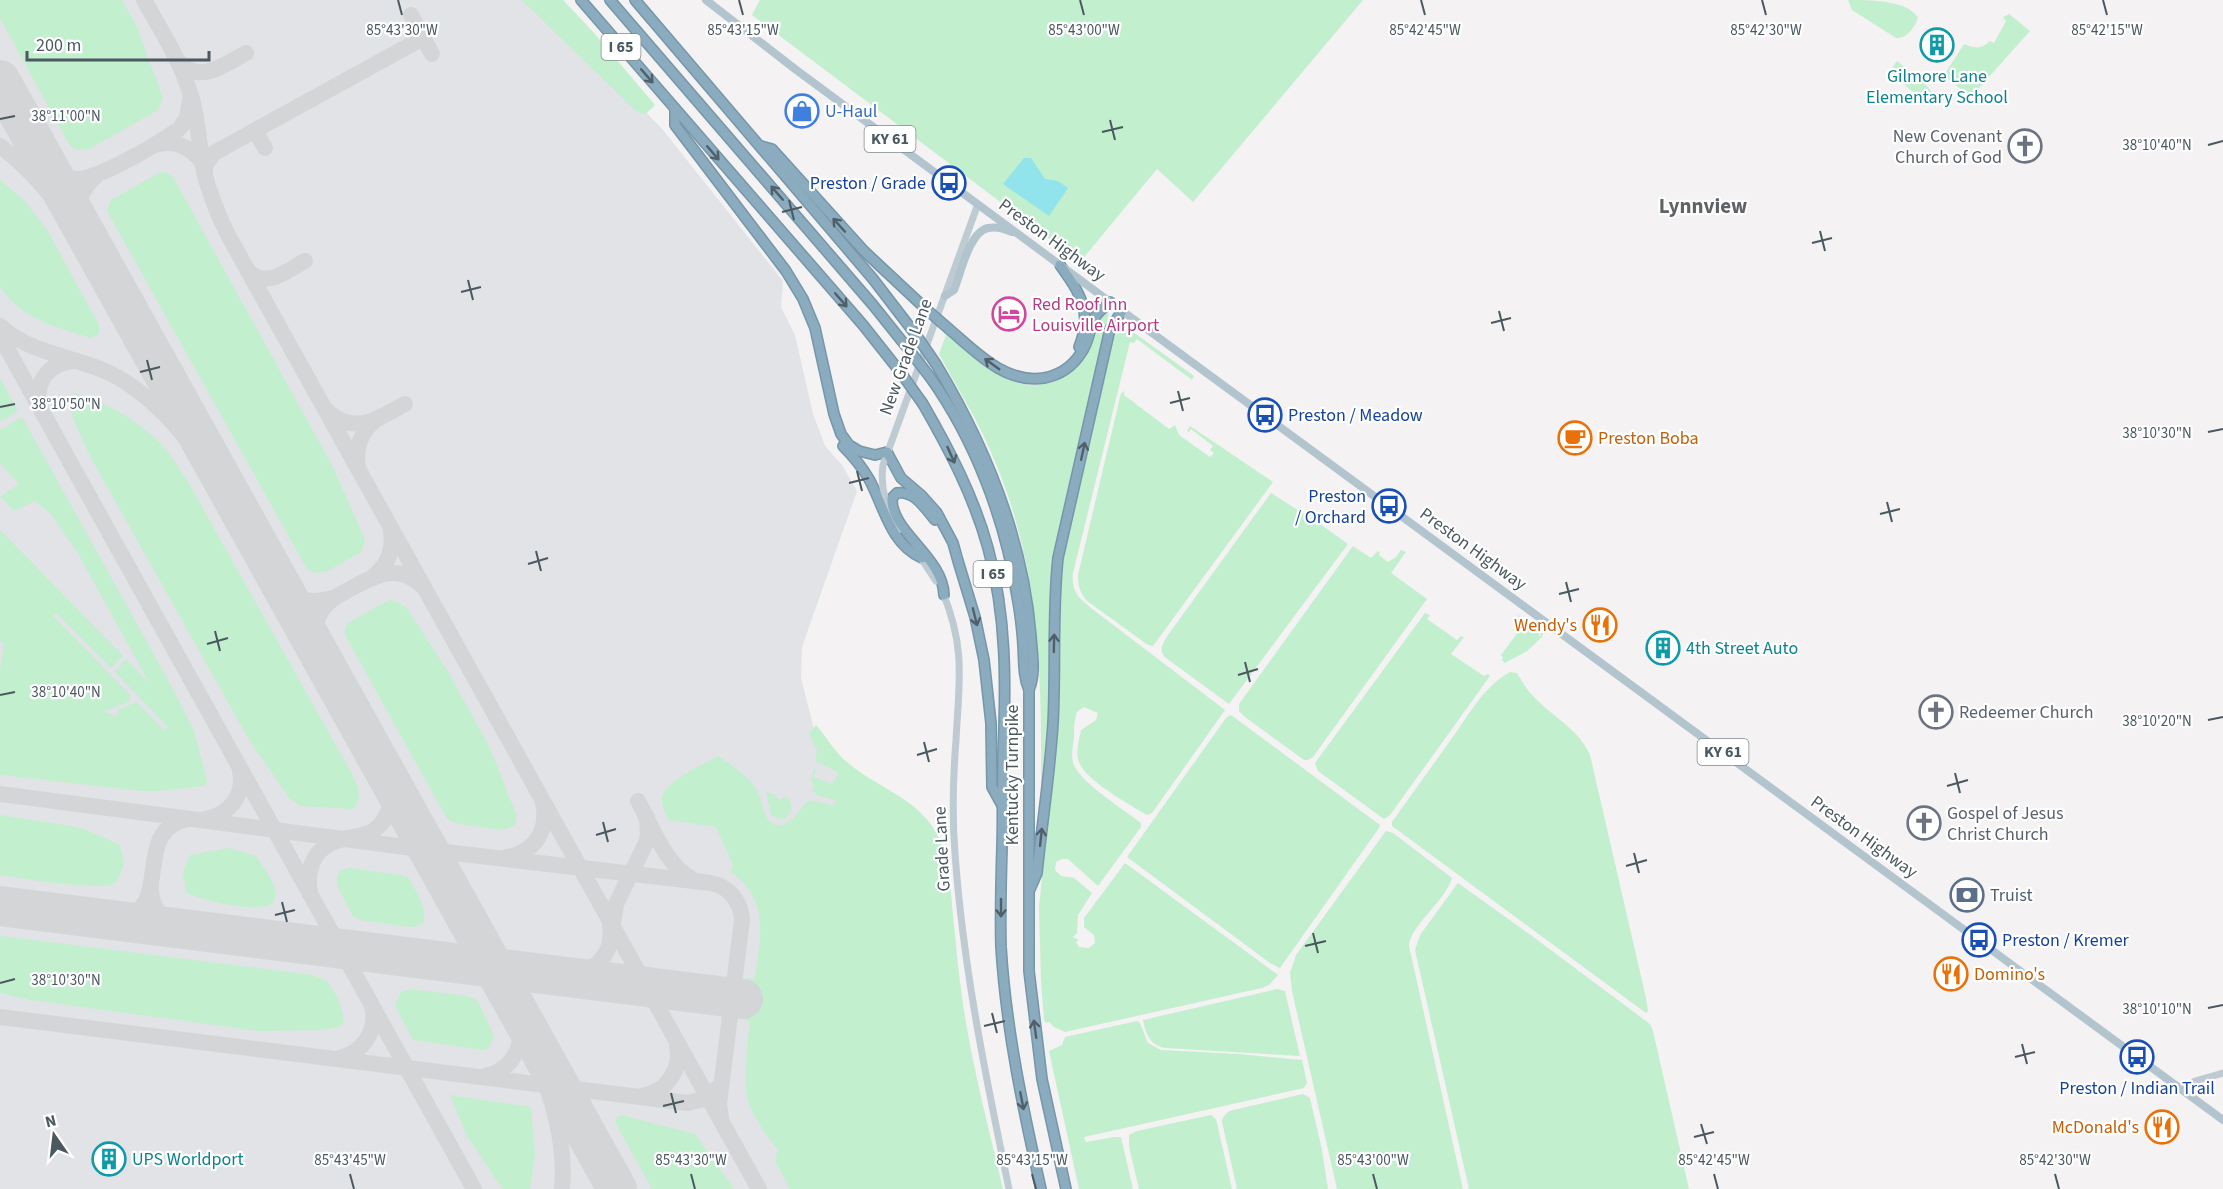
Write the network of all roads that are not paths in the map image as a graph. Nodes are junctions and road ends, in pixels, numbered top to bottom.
1 (581, 0) edge
2 (610, 0) edge
3 (635, 0) edge
4 (706, 0) edge
5 (675, 109) junction
6 (761, 146) junction
7 (978, 204) junction
8 (1020, 235) junction
9 (1060, 264) junction
10 (945, 296) junction
11 (1110, 302) junction
12 (1122, 311) junction
13 (823, 361) junction
14 (1044, 378) junction
15 (887, 452) junction
16 (894, 521) joint
17 (922, 558) junction
18 (958, 561) junction
19 (944, 595) junction
20 (1029, 690) junction
21 (1003, 807) junction
22 (1028, 894) junction
23 (2223, 1073) edge
24 (2183, 1091) junction
25 (2223, 1120) edge
26 (1009, 1189) edge
27 (1041, 1189) edge
28 (1066, 1189) edge

1 -> 5 highway, I 65
20 -> 2 highway, Kentucky Turnpike / I 65, bridge
3 - 6 highway
4 - 7 main road, Preston Highway / KY 61
5 - 13 highway
5 -> 21 highway, I 65, bridge
14 -> 6 highway, bridge
6 - 20 highway, bridge
7 - 8 main road, Preston Highway / KY 61
7 - 10 main road, New Grade Lane
8 - 9 main road, Preston Highway / KY 61
8 - 10 main road
9 - 11 main road, Preston Highway / KY 61
9 - 14 highway
10 - 15 main road, New Grade Lane
11 - 12 main road, Preston Highway / KY 61
11 - 14 highway
22 -> 12 highway
12 - 24 main road, Preston Highway / KY 61
13 - 15 highway
13 - 17 highway
15 - 16 main road, New Grade Lane
15 - 18 highway
16 - 17 main road, Grade Lane
17 - 19 main road, Grade Lane
18 - 19 highway
18 -> 21 highway
19 - 26 main road, Grade Lane
20 - 22 highway, Kentucky Turnpike / I 65
21 -> 27 highway, I 65
28 -> 22 highway, Kentucky Turnpike / I 65
23 - 24 main road
24 - 25 main road, Preston Highway / KY 61

